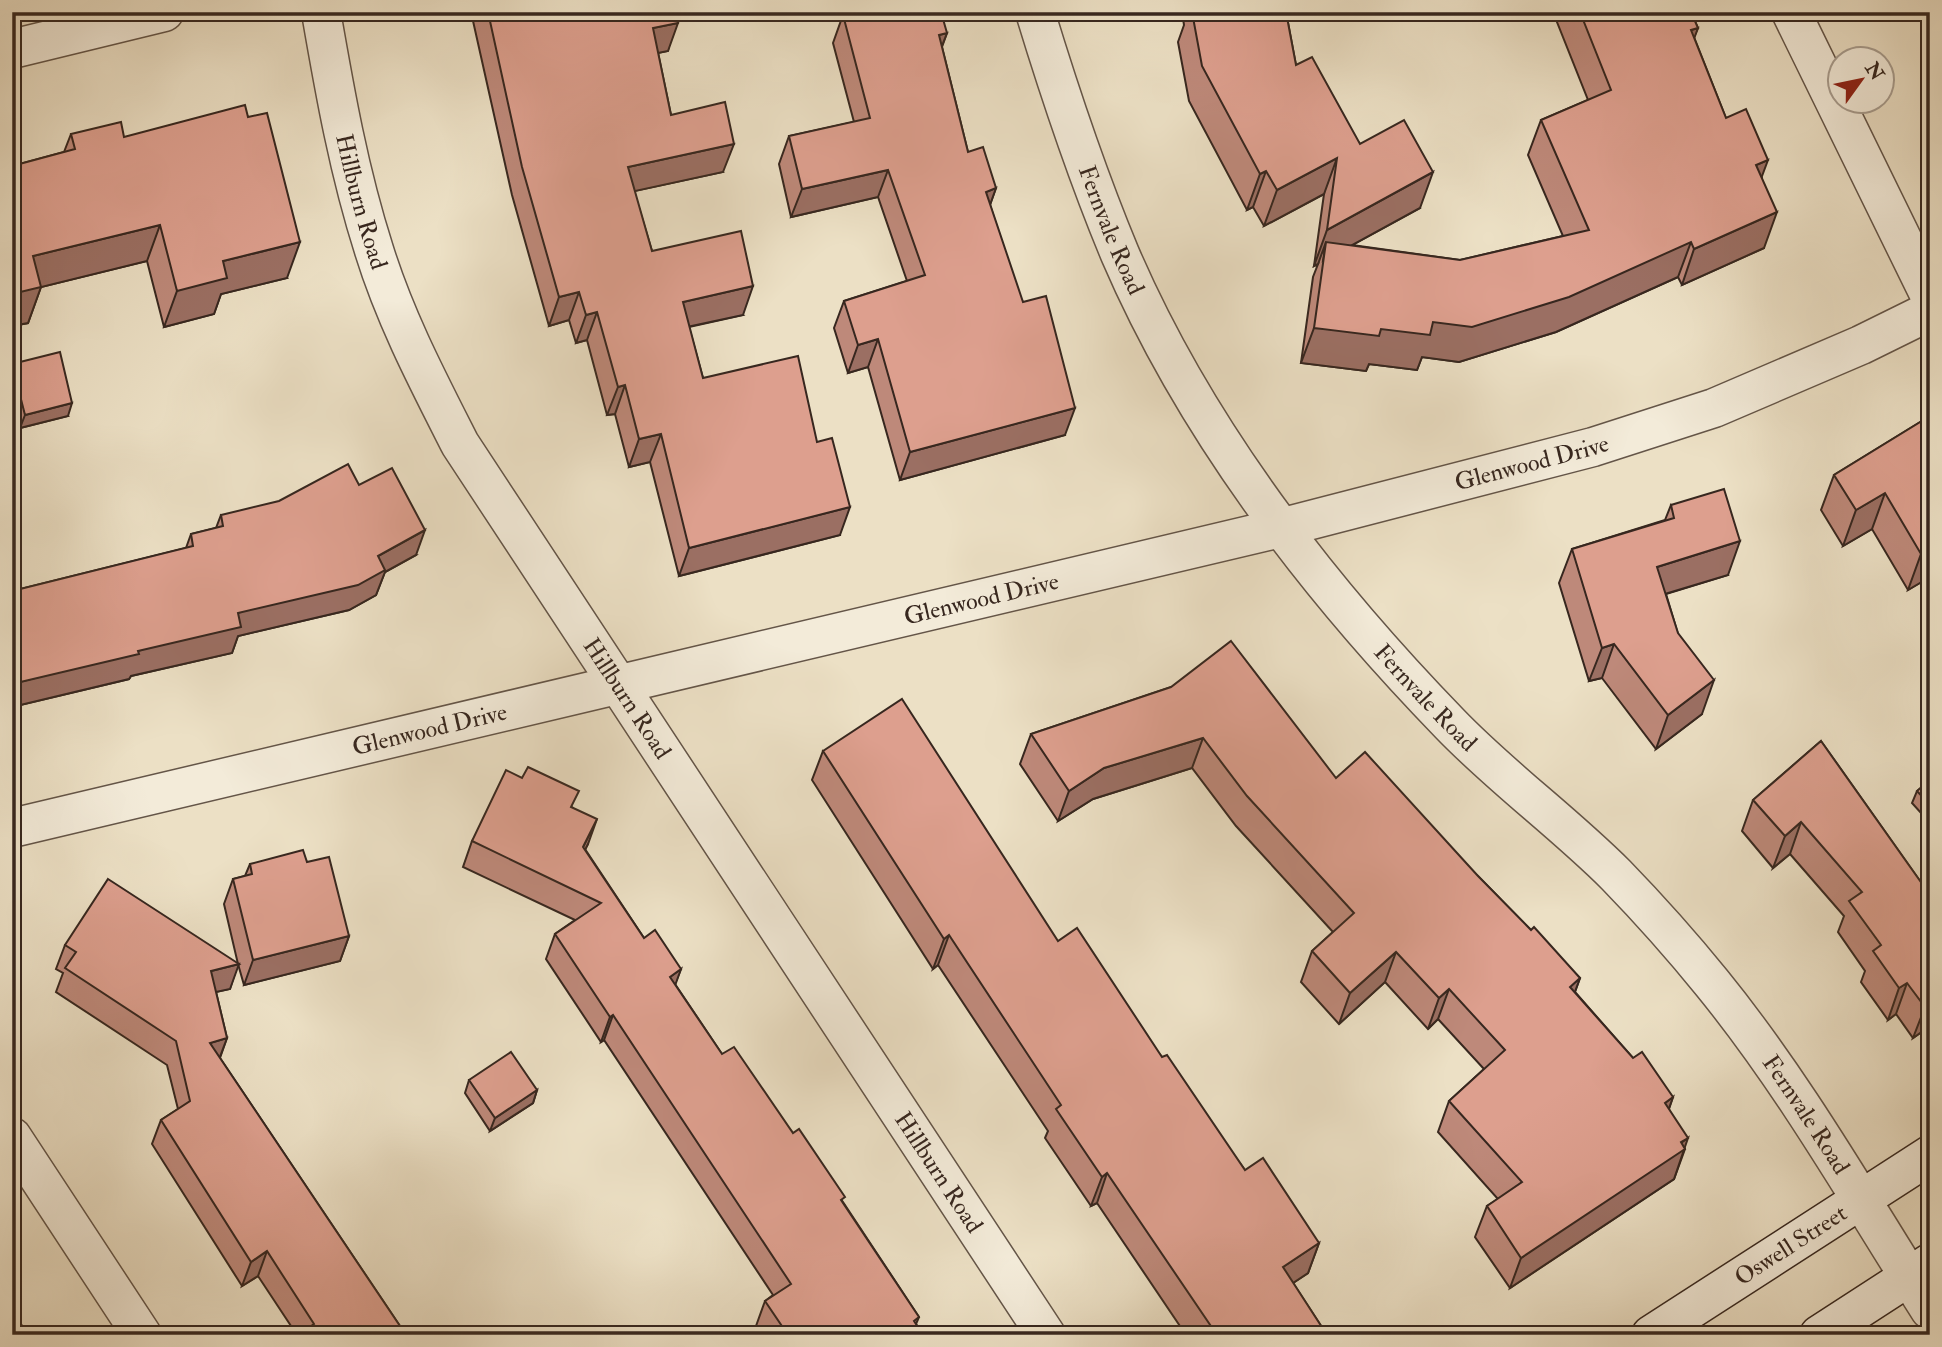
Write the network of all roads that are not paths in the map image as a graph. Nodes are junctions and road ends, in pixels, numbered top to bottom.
1 (164, 12) edge
2 (321, 12) edge
3 (1035, 12) edge
4 (1791, 12) edge
5 (1805, 12) edge
6 (12, 49) edge
7 (1821, 75) junction
8 (1930, 296) edge
9 (1930, 311) edge
10 (1280, 527) junction
11 (616, 684) junction
12 (12, 828) edge
13 (12, 1137) edge
14 (1930, 1154) edge
15 (1862, 1198) junction
16 (1919, 1270) edge
17 (1930, 1310) edge
18 (142, 1335) edge
19 (1046, 1335) edge
20 (1651, 1335) edge
21 (1819, 1335) edge

1 - 6 street
2 - 11 street, Hillburn Road
3 - 10 street, Fernvale Road
4 - 7 street
5 - 7 street
7 - 8 street
9 - 10 street, Glenwood Drive
10 - 11 street, Glenwood Drive
10 - 15 street, Fernvale Road
11 - 12 street, Glenwood Drive
11 - 19 street, Hillburn Road
13 - 18 street
14 - 15 street, Oswell Street
15 - 16 street, Fernvale Road
15 - 20 street, Oswell Street
16 - 17 street, Fernvale Road
16 - 21 street

